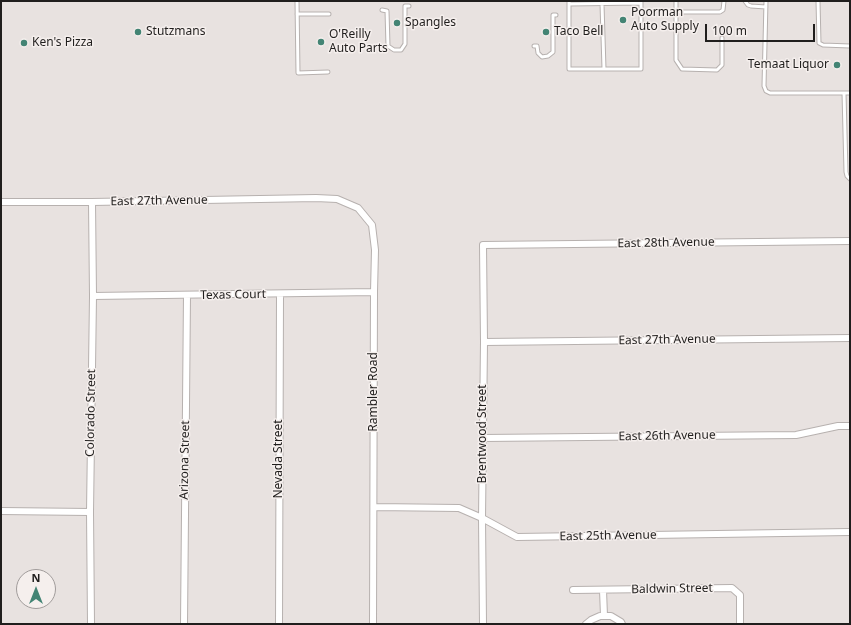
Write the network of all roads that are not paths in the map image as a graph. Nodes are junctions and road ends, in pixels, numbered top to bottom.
1 (297, 1) edge
2 (676, 1) edge
3 (724, 1) edge
4 (745, 1) edge
5 (766, 1) edge
6 (818, 1) edge
7 (569, 2) edge
8 (613, 2) edge
9 (641, 2) edge
10 (602, 4) junction
11 (409, 6) dead end
12 (766, 6) junction
13 (382, 10) dead end
14 (676, 12) junction
15 (297, 14) junction
16 (329, 14) dead end
17 (556, 15) dead end
18 (722, 38) dead end
19 (534, 46) dead end
20 (850, 46) edge
21 (604, 69) junction
22 (328, 72) dead end
23 (844, 93) junction
24 (850, 93) edge
25 (845, 139) junction
26 (850, 139) edge
27 (850, 179) edge
28 (316, 198) joint
29 (1, 202) edge
30 (92, 202) junction
31 (850, 241) edge
32 (483, 245) joint
33 (374, 292) junction
34 (280, 294) junction
35 (187, 295) junction
36 (93, 296) junction
37 (850, 338) edge
38 (484, 342) junction
39 (850, 426) edge
40 (483, 438) junction
41 (374, 507) junction
42 (1, 511) edge
43 (90, 512) junction
44 (482, 518) junction
45 (850, 532) edge
46 (573, 590) dead end
47 (603, 590) junction
48 (604, 616) junction
49 (91, 624) edge
50 (184, 624) edge
51 (279, 624) edge
52 (373, 624) edge
53 (483, 624) edge
54 (586, 624) edge
55 (622, 624) edge
56 (740, 624) edge

1 - 15 lane
2 - 14 lane
3 - 14 lane
4 - 12 lane
5 - 12 lane
6 - 20 lane
7 - 10 lane
7 - 21 lane
8 - 9 lane
8 - 10 lane
9 - 21 lane
10 - 21 lane
11 - 13 lane
12 - 23 lane
14 - 18 lane
15 - 16 lane
15 - 22 lane
17 - 19 lane
23 - 24 lane
23 - 25 lane
25 - 26 lane
25 - 27 lane
28 - 30 street, East 27th Avenue
28 - 33 street, Rambler Road
29 - 30 street, East 27th Avenue
30 - 36 street, Colorado Street
31 - 32 street, East 28th Avenue
32 - 38 street, Brentwood Street
33 - 34 street, Texas Court
33 - 41 street, Rambler Road
34 - 35 street, Texas Court
34 - 51 street, Nevada Street
35 - 36 street, Texas Court
35 - 50 street, Arizona Street
36 - 43 street, Colorado Street
37 - 38 street, East 27th Avenue
38 - 40 street, Brentwood Street
39 - 40 street, East 26th Avenue
40 - 44 street, Brentwood Street
41 - 44 street, East 25th Avenue
41 - 52 street, Rambler Road
42 - 43 street
43 - 49 street, Colorado Street
44 - 45 street, East 25th Avenue
44 - 53 street, Brentwood Street
46 - 47 street, Baldwin Street
47 - 48 street
47 - 56 street, Baldwin Street
48 - 54 street
48 - 55 street

